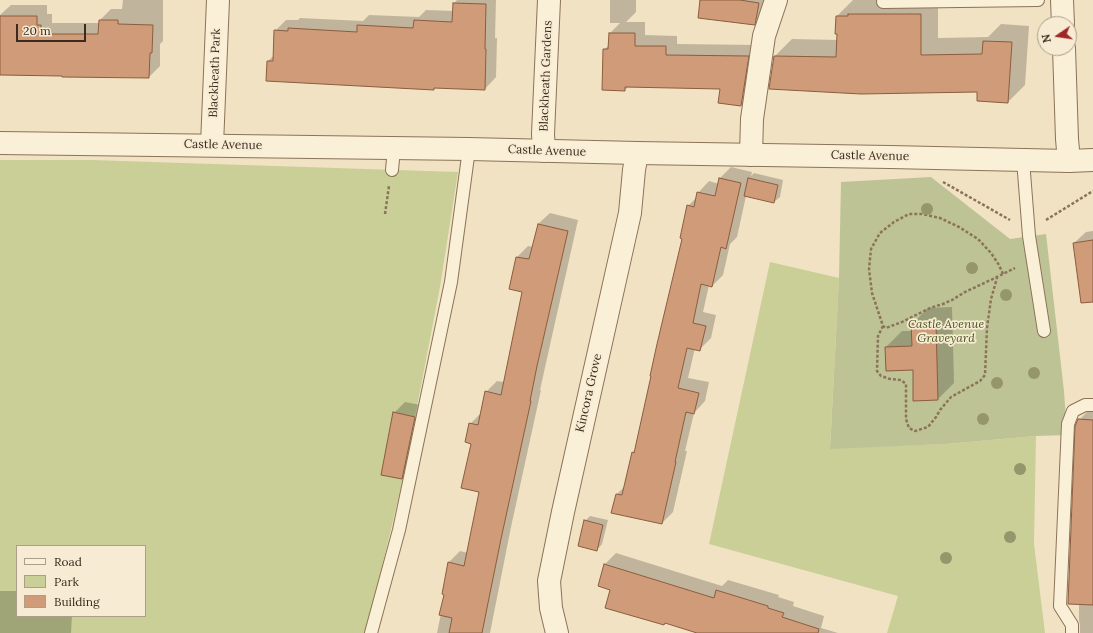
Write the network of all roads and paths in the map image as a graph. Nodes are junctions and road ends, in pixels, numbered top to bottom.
1 (218, 0) edge
2 (549, 0) edge
3 (776, 0) edge
4 (1038, 0) edge
5 (1062, 0) edge
6 (883, 2) dead end
7 (1063, 16) edge
8 (1064, 56) edge
9 (0, 143) edge
10 (212, 145) junction
11 (394, 148) junction
12 (469, 149) junction
13 (544, 151) junction
14 (637, 153) junction
15 (751, 155) junction
16 (1023, 160) junction
17 (1093, 160) edge
18 (1069, 161) junction
19 (392, 170) joint
20 (938, 180) dead end
21 (1093, 191) edge
22 (385, 214) dead end
23 (1029, 236) junction
24 (1034, 264) junction
25 (1003, 274) junction
26 (997, 277) junction
27 (883, 326) junction
28 (1044, 331) dead end
29 (1093, 405) edge
30 (371, 633) edge
31 (557, 633) edge
32 (1072, 633) edge

1 - 10 street, Blackheath Park
2 - 13 street, Blackheath Gardens
3 - 15 street
4 - 6 lane
5 - 7 street
8 - 18 street
9 - 10 street, Castle Avenue
10 - 11 street, Castle Avenue
11 - 12 street, Castle Avenue
11 - 19 lane
12 - 13 street, Castle Avenue
12 - 30 lane
13 - 14 street, Castle Avenue
14 - 15 street, Castle Avenue
14 - 31 street, Kincora Grove
15 - 16 street, Castle Avenue
16 - 18 street, Castle Avenue
16 - 23 lane
17 - 18 street, Castle Avenue
19 - 22 path
20 - 23 path
21 - 23 path
23 - 24 lane
24 - 25 path
24 - 28 lane
25 - 26 path
25 - 27 path
26 - 27 path
26 - 27 path
29 - 32 lane

